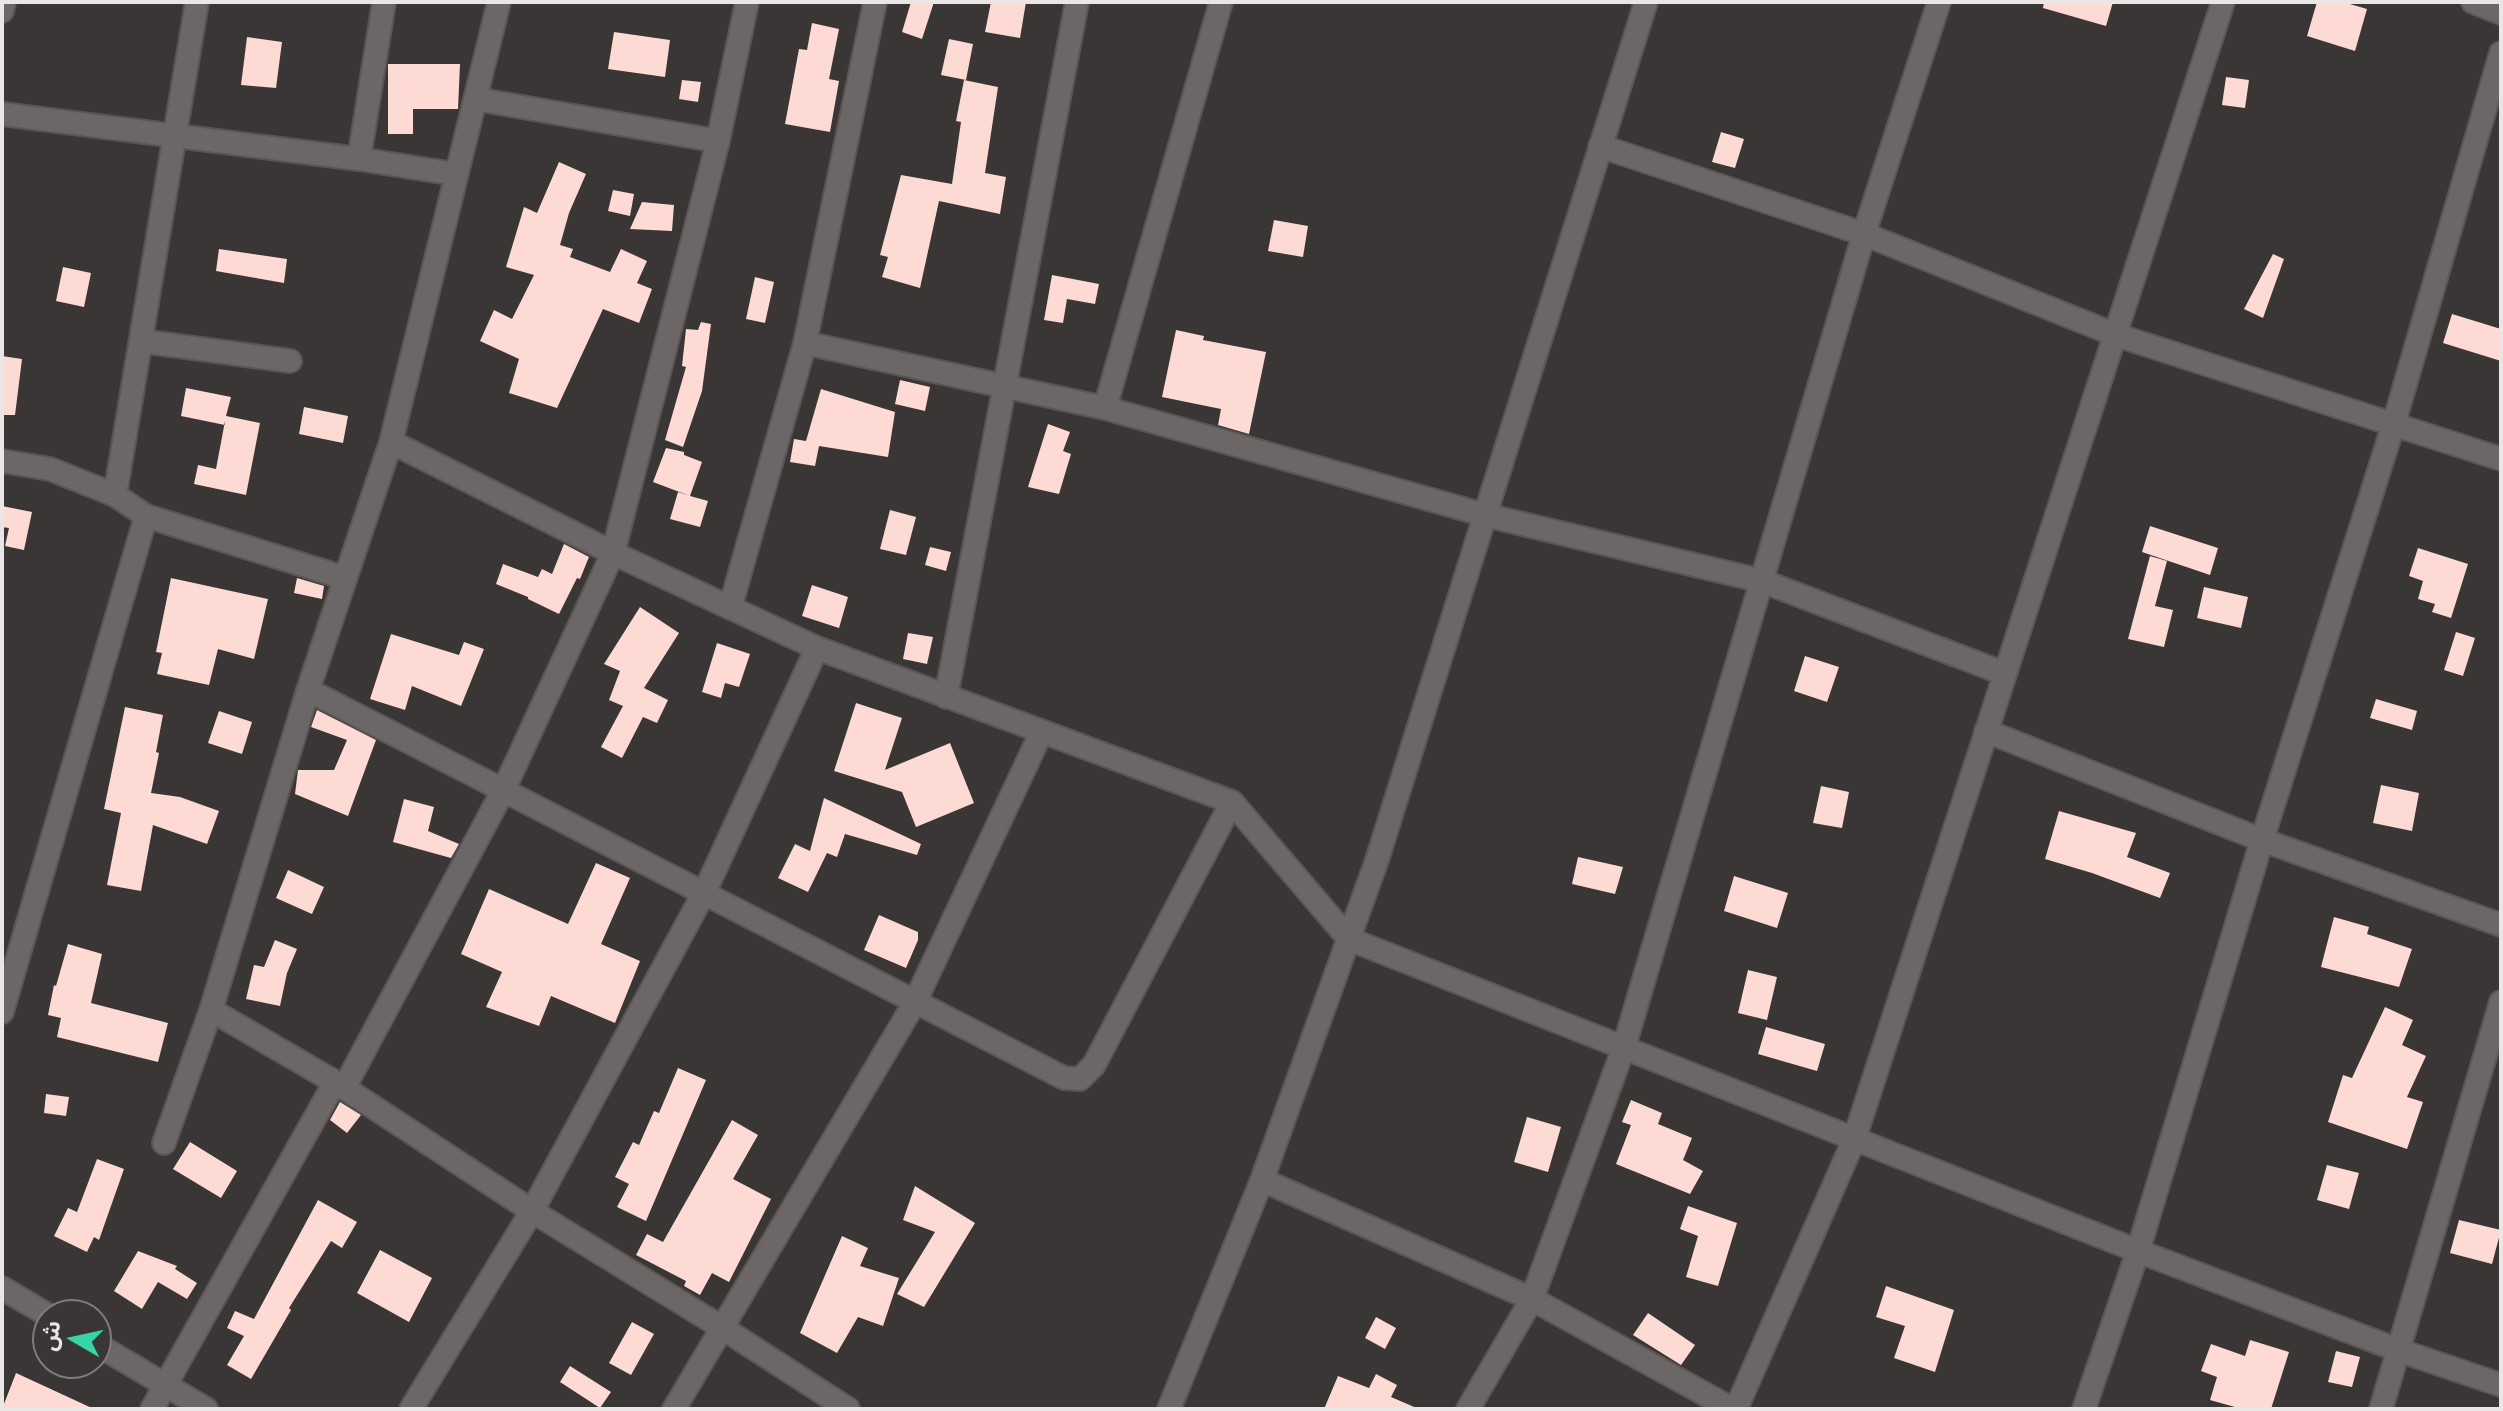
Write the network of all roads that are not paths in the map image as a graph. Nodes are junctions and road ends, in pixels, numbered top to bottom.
1 (4, 2) edge
2 (197, 2) edge
3 (384, 2) edge
4 (499, 2) edge
5 (747, 2) edge
6 (875, 2) edge
7 (1077, 2) edge
8 (1221, 2) edge
9 (1646, 2) edge
10 (1939, 2) edge
11 (2223, 2) edge
12 (2473, 2) edge
13 (2, 11) edge
14 (2501, 13) edge
15 (2501, 53) edge
16 (476, 99) junction
17 (2, 114) edge
18 (176, 135) junction
19 (718, 141) junction
20 (1600, 146) junction
21 (359, 159) junction
22 (455, 174) junction
23 (1864, 234) junction
24 (2116, 335) junction
25 (141, 341) junction
26 (805, 343) junction
27 (290, 361) dead end
28 (1005, 387) junction
29 (1105, 408) junction
30 (2394, 423) junction
31 (391, 442) junction
32 (2501, 459) edge
33 (2, 461) edge
34 (115, 495) junction
35 (1485, 515) junction
36 (146, 516) junction
37 (613, 553) junction
38 (345, 578) junction
39 (1762, 581) junction
40 (730, 608) junction
41 (817, 648) junction
42 (2003, 673) junction
43 (308, 690) junction
44 (946, 697) junction
45 (1986, 731) junction
46 (1041, 733) junction
47 (504, 789) junction
48 (1232, 802) junction
49 (2262, 840) junction
50 (705, 891) junction
51 (2501, 925) edge
52 (1349, 939) junction
53 (915, 1002) junction
54 (2501, 1002) edge
55 (211, 1010) junction
56 (2, 1012) edge
57 (1624, 1047) junction
58 (340, 1085) junction
59 (1854, 1140) junction
60 (164, 1143) dead end
61 (1262, 1180) junction
62 (532, 1211) junction
63 (2138, 1251) junction
64 (2, 1288) edge
65 (1532, 1299) junction
66 (32, 1306) edge
67 (721, 1327) junction
68 (2398, 1350) junction
69 (112, 1354) edge
70 (165, 1385) junction
71 (2501, 1385) edge
72 (152, 1409) edge
73 (206, 1409) edge
74 (411, 1409) edge
75 (674, 1409) edge
76 (848, 1409) edge
77 (1169, 1409) edge
78 (1468, 1409) edge
79 (1734, 1409) edge
80 (2084, 1409) edge
81 (2381, 1409) edge

1 - 13 street
2 - 18 street
3 - 21 street
4 - 16 street
5 - 19 street
6 - 26 street
7 - 28 street
8 - 29 street
9 - 20 street
10 - 23 street
11 - 24 street
12 - 14 street
15 - 30 street
16 - 19 street
16 - 22 street
17 - 18 street
18 - 21 street
18 - 25 street
19 - 37 street
20 - 23 street
20 - 35 street
21 - 22 street
22 - 31 street
23 - 24 street
23 - 39 street
24 - 30 street
24 - 42 street
25 - 27 street
25 - 34 street
26 - 28 street
26 - 40 street
28 - 29 street
28 - 44 street
29 - 35 street
30 - 32 street
30 - 49 street
31 - 37 street
31 - 38 street
33 - 34 street
34 - 36 street
35 - 39 street
35 - 52 street
36 - 38 street
36 - 56 street
37 - 40 street
37 - 47 street
38 - 43 street
39 - 42 street
39 - 57 street
40 - 41 street
41 - 44 street
41 - 50 street
42 - 45 street
43 - 47 street
43 - 55 street
44 - 46 street
45 - 49 street
45 - 59 street
46 - 48 street
46 - 53 street
47 - 50 street
47 - 58 street
48 - 52 street
48 - 53 street
49 - 51 street
49 - 63 street
50 - 53 street
50 - 62 street
52 - 57 street
52 - 61 street
53 - 67 street
54 - 68 street
55 - 58 street
55 - 60 street
57 - 59 street
57 - 65 street
58 - 62 street
58 - 70 street
59 - 63 street
59 - 79 street
61 - 65 street
61 - 77 street
62 - 67 street
62 - 74 street
63 - 68 street
63 - 80 street
64 - 66 street
65 - 78 street
65 - 79 street
67 - 75 street
67 - 76 street
68 - 71 street
68 - 81 street
69 - 70 street
70 - 72 street
70 - 73 street

